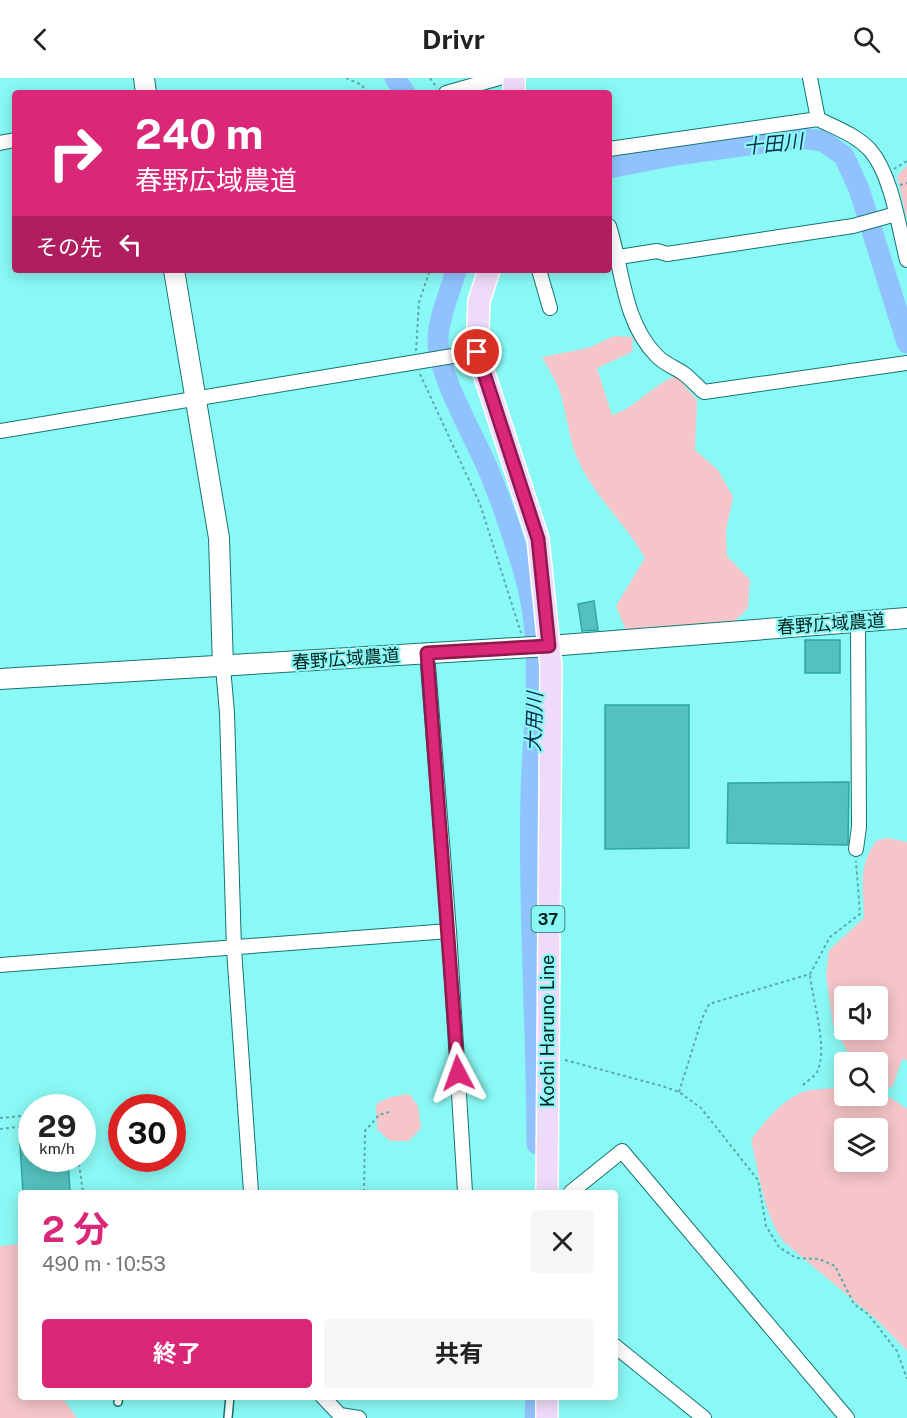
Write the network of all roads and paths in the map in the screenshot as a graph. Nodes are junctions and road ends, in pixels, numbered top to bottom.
1 (346, 78) edge
2 (499, 78) edge
3 (811, 78) edge
4 (365, 90) edge
5 (457, 90) edge
6 (818, 119) junction
7 (612, 149) edge
8 (896, 214) junction
9 (612, 235) edge
10 (619, 257) junction
11 (907, 260) edge
12 (174, 273) edge
13 (429, 273) edge
14 (488, 273) edge
15 (540, 273) edge
16 (550, 308) dead end
17 (470, 354) junction
18 (418, 363) junction
19 (907, 363) edge
20 (195, 398) junction
21 (0, 430) edge
22 (907, 618) edge
23 (858, 621) junction
24 (549, 646) junction
25 (525, 648) junction
26 (427, 653) junction
27 (223, 667) junction
28 (0, 679) edge
29 (856, 849) joint
30 (449, 931) junction
31 (234, 949) junction
32 (0, 965) edge
33 (810, 974) junction
34 (548, 1056) junction
35 (803, 1084) dead end
36 (679, 1092) junction
37 (389, 1112) dead end
38 (18, 1116) edge
39 (0, 1118) edge
40 (18, 1127) edge
41 (0, 1129) edge
42 (80, 1172) edge
43 (83, 1190) edge
44 (251, 1190) edge
45 (364, 1190) edge
46 (465, 1190) edge
47 (547, 1190) edge
48 (573, 1190) edge
49 (618, 1348) edge
50 (907, 1379) edge
51 (230, 1400) edge
52 (326, 1400) edge
53 (547, 1400) edge
54 (228, 1418) edge
55 (359, 1418) edge
56 (547, 1418) edge
57 (704, 1418) edge
58 (847, 1418) edge

1 - 4 path
2 - 5 street
3 - 6 street
6 - 7 street
6 - 8 street
8 - 10 street
8 - 11 street
9 - 10 street
10 - 19 street
12 - 20 street
13 - 18 path
14 - 17 main road, Kochi Haruno Line / 37
15 - 16 street
17 - 18 street
17 - 24 main road, Kochi Haruno Line / 37
18 - 20 street
18 - 25 path
20 - 21 street
20 - 27 street
22 - 23 street, 春野広域農道
23 - 24 street, 春野広域農道
23 - 29 street
24 - 25 street, 春野広域農道
24 - 34 main road, Kochi Haruno Line / 37
25 - 26 street, 春野広域農道
26 - 27 street, 春野広域農道
26 - 30 street
27 - 28 street, 春野広域農道
27 - 31 street
29 - 33 path
30 - 31 street
30 - 46 street
31 - 32 street
31 - 44 street
33 - 35 path
33 - 36 path
34 - 36 path
34 - 47 main road, Kochi Haruno Line / 37
36 - 50 path
37 - 45 path
38 - 39 path
40 - 41 path
42 - 43 path
48 - 58 street
49 - 57 street
51 - 54 lane
52 - 55 street
53 - 56 main road

